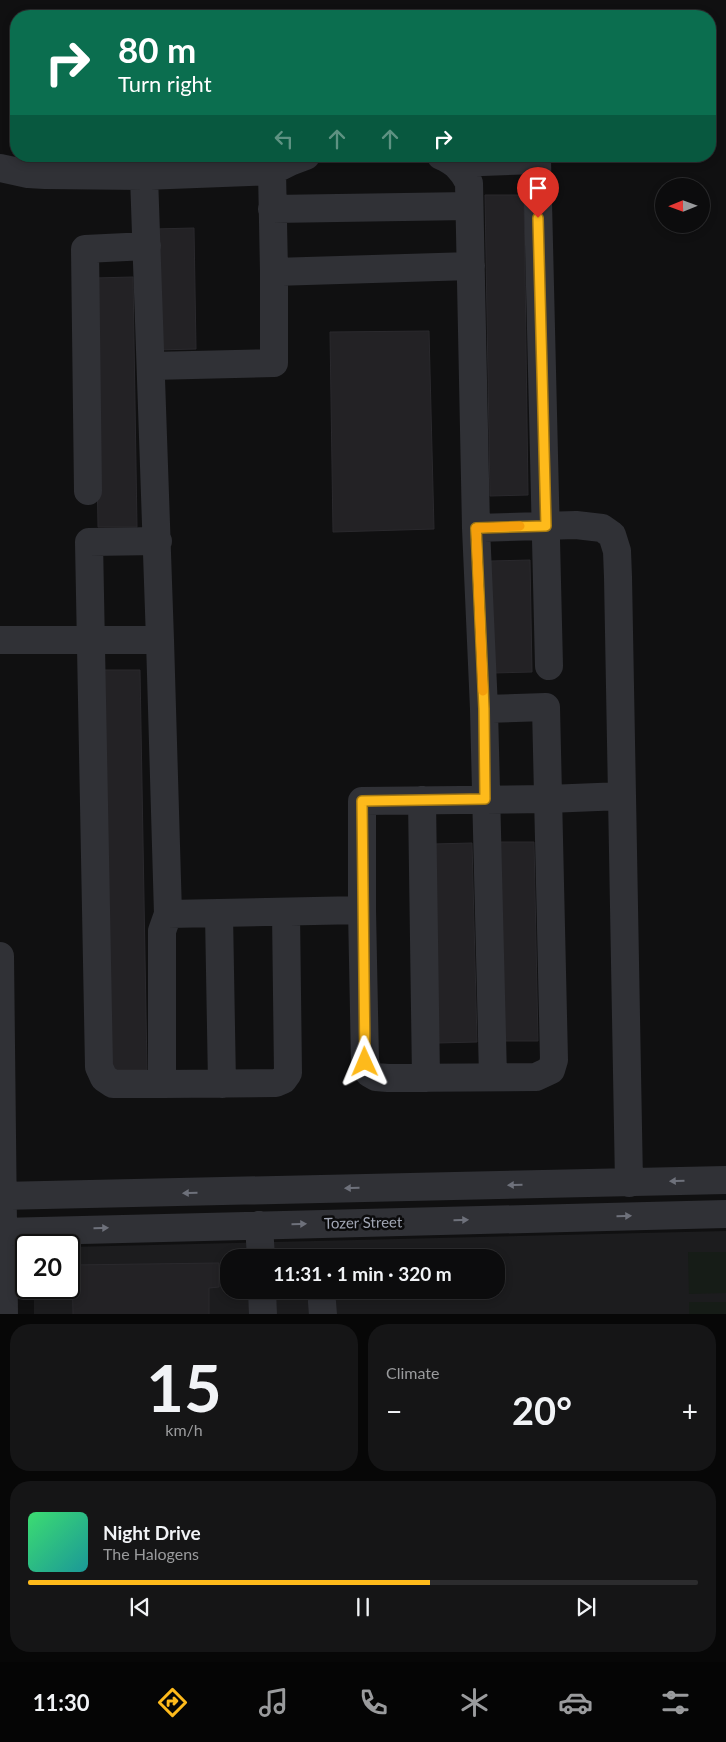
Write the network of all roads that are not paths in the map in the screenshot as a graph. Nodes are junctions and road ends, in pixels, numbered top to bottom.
1 (290, 162) edge
2 (451, 162) edge
3 (537, 162) edge
4 (0, 168) edge
5 (272, 172) junction
6 (144, 176) junction
7 (469, 206) junction
8 (272, 209) junction
9 (147, 246) junction
10 (471, 266) junction
11 (274, 272) junction
12 (151, 366) junction
13 (88, 492) dead end
14 (546, 526) junction
15 (476, 528) junction
16 (158, 541) junction
17 (0, 640) edge
18 (160, 640) junction
19 (90, 641) junction
20 (549, 666) dead end
21 (484, 709) junction
22 (622, 796) junction
23 (485, 799) junction
24 (548, 799) junction
25 (422, 800) junction
26 (362, 910) junction
27 (286, 913) junction
28 (168, 914) junction
29 (219, 914) junction
30 (0, 956) edge
31 (493, 1077) junction
32 (426, 1078) junction
33 (162, 1084) junction
34 (222, 1084) junction
35 (726, 1180) edge
36 (629, 1182) junction
37 (2, 1196) edge
38 (726, 1214) edge
39 (259, 1225) junction
40 (2, 1232) edge
41 (260, 1249) edge
42 (262, 1299) edge
43 (4, 1314) edge
44 (263, 1314) edge

1 - 5 street
2 - 7 street
3 - 14 street
4 - 6 street
5 - 6 street
5 - 8 street
6 - 9 street
7 - 8 street
7 - 10 street
8 - 11 street
9 - 12 street
9 - 13 street
10 - 11 street
10 - 15 street
11 - 12 street
12 - 16 street
14 - 15 street
14 - 20 street
14 - 22 street
15 - 21 street
16 - 18 street
16 - 19 street
17 - 19 street
18 - 19 street
18 - 28 street
19 - 33 street
21 - 23 street
21 - 24 street
22 - 24 street
22 - 36 street
23 - 24 street
23 - 25 street
23 - 31 street
24 - 31 street
25 - 26 street
25 - 32 street
26 - 27 street
26 - 32 street
27 - 29 street
27 - 34 street
28 - 29 street
28 - 33 street
29 - 34 street
30 - 37 street
31 - 32 street
33 - 34 street
35 -> 36 street
36 -> 37 street
37 - 40 street
39 -> 38 street, Tozer Street
40 -> 39 street, Tozer Street
39 - 41 street
40 - 43 street
42 - 44 street

